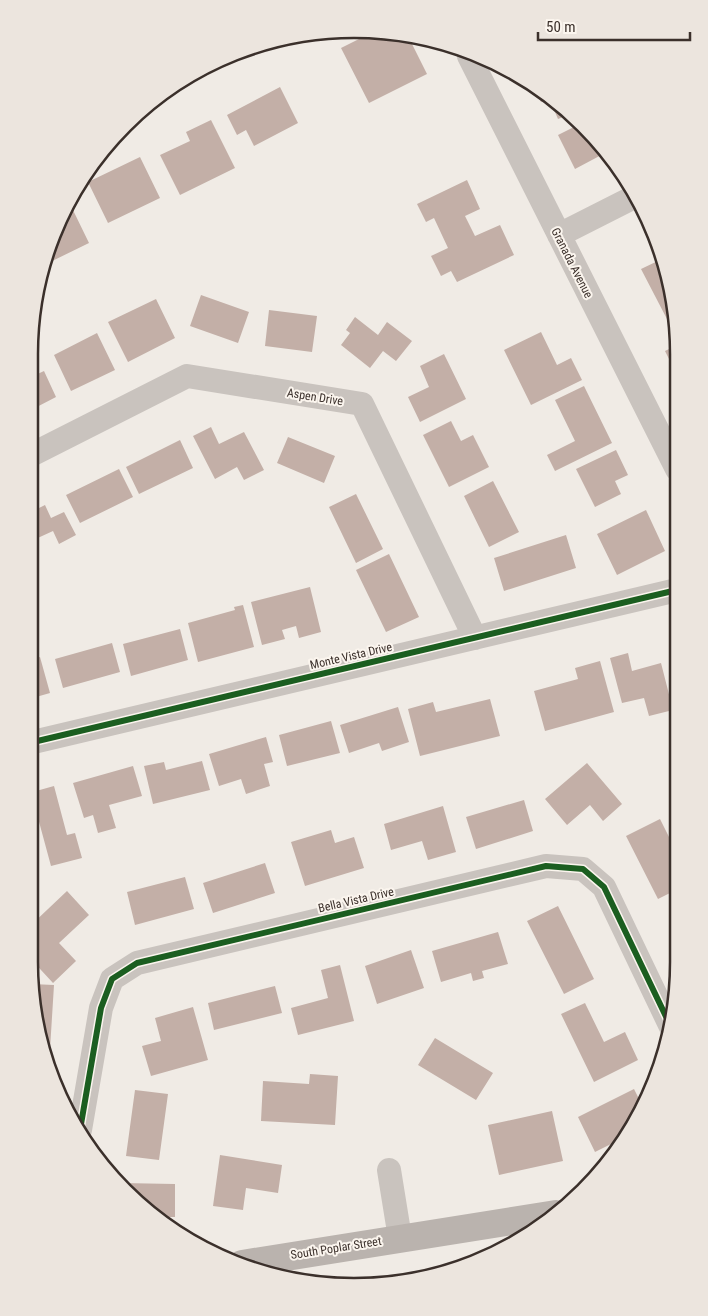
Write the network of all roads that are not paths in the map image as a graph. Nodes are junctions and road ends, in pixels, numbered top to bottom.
1 (471, 60) edge
2 (630, 199) edge
3 (558, 235) junction
4 (37, 452) edge
5 (670, 455) edge
6 (670, 592) edge
7 (475, 638) junction
8 (37, 741) edge
9 (666, 1016) edge
10 (81, 1122) edge
11 (389, 1170) dead end
12 (543, 1216) edge
13 (400, 1238) junction
14 (253, 1262) edge

1 - 3 street, Granada Avenue
2 - 3 street
3 - 5 street, Granada Avenue
4 - 7 street, Aspen Drive
6 - 7 street, Monte Vista Drive
7 - 8 street, Monte Vista Drive
9 - 10 street, Bella Vista Drive
11 - 13 street
12 - 13 main road, South Poplar Street
13 - 14 main road, South Poplar Street

